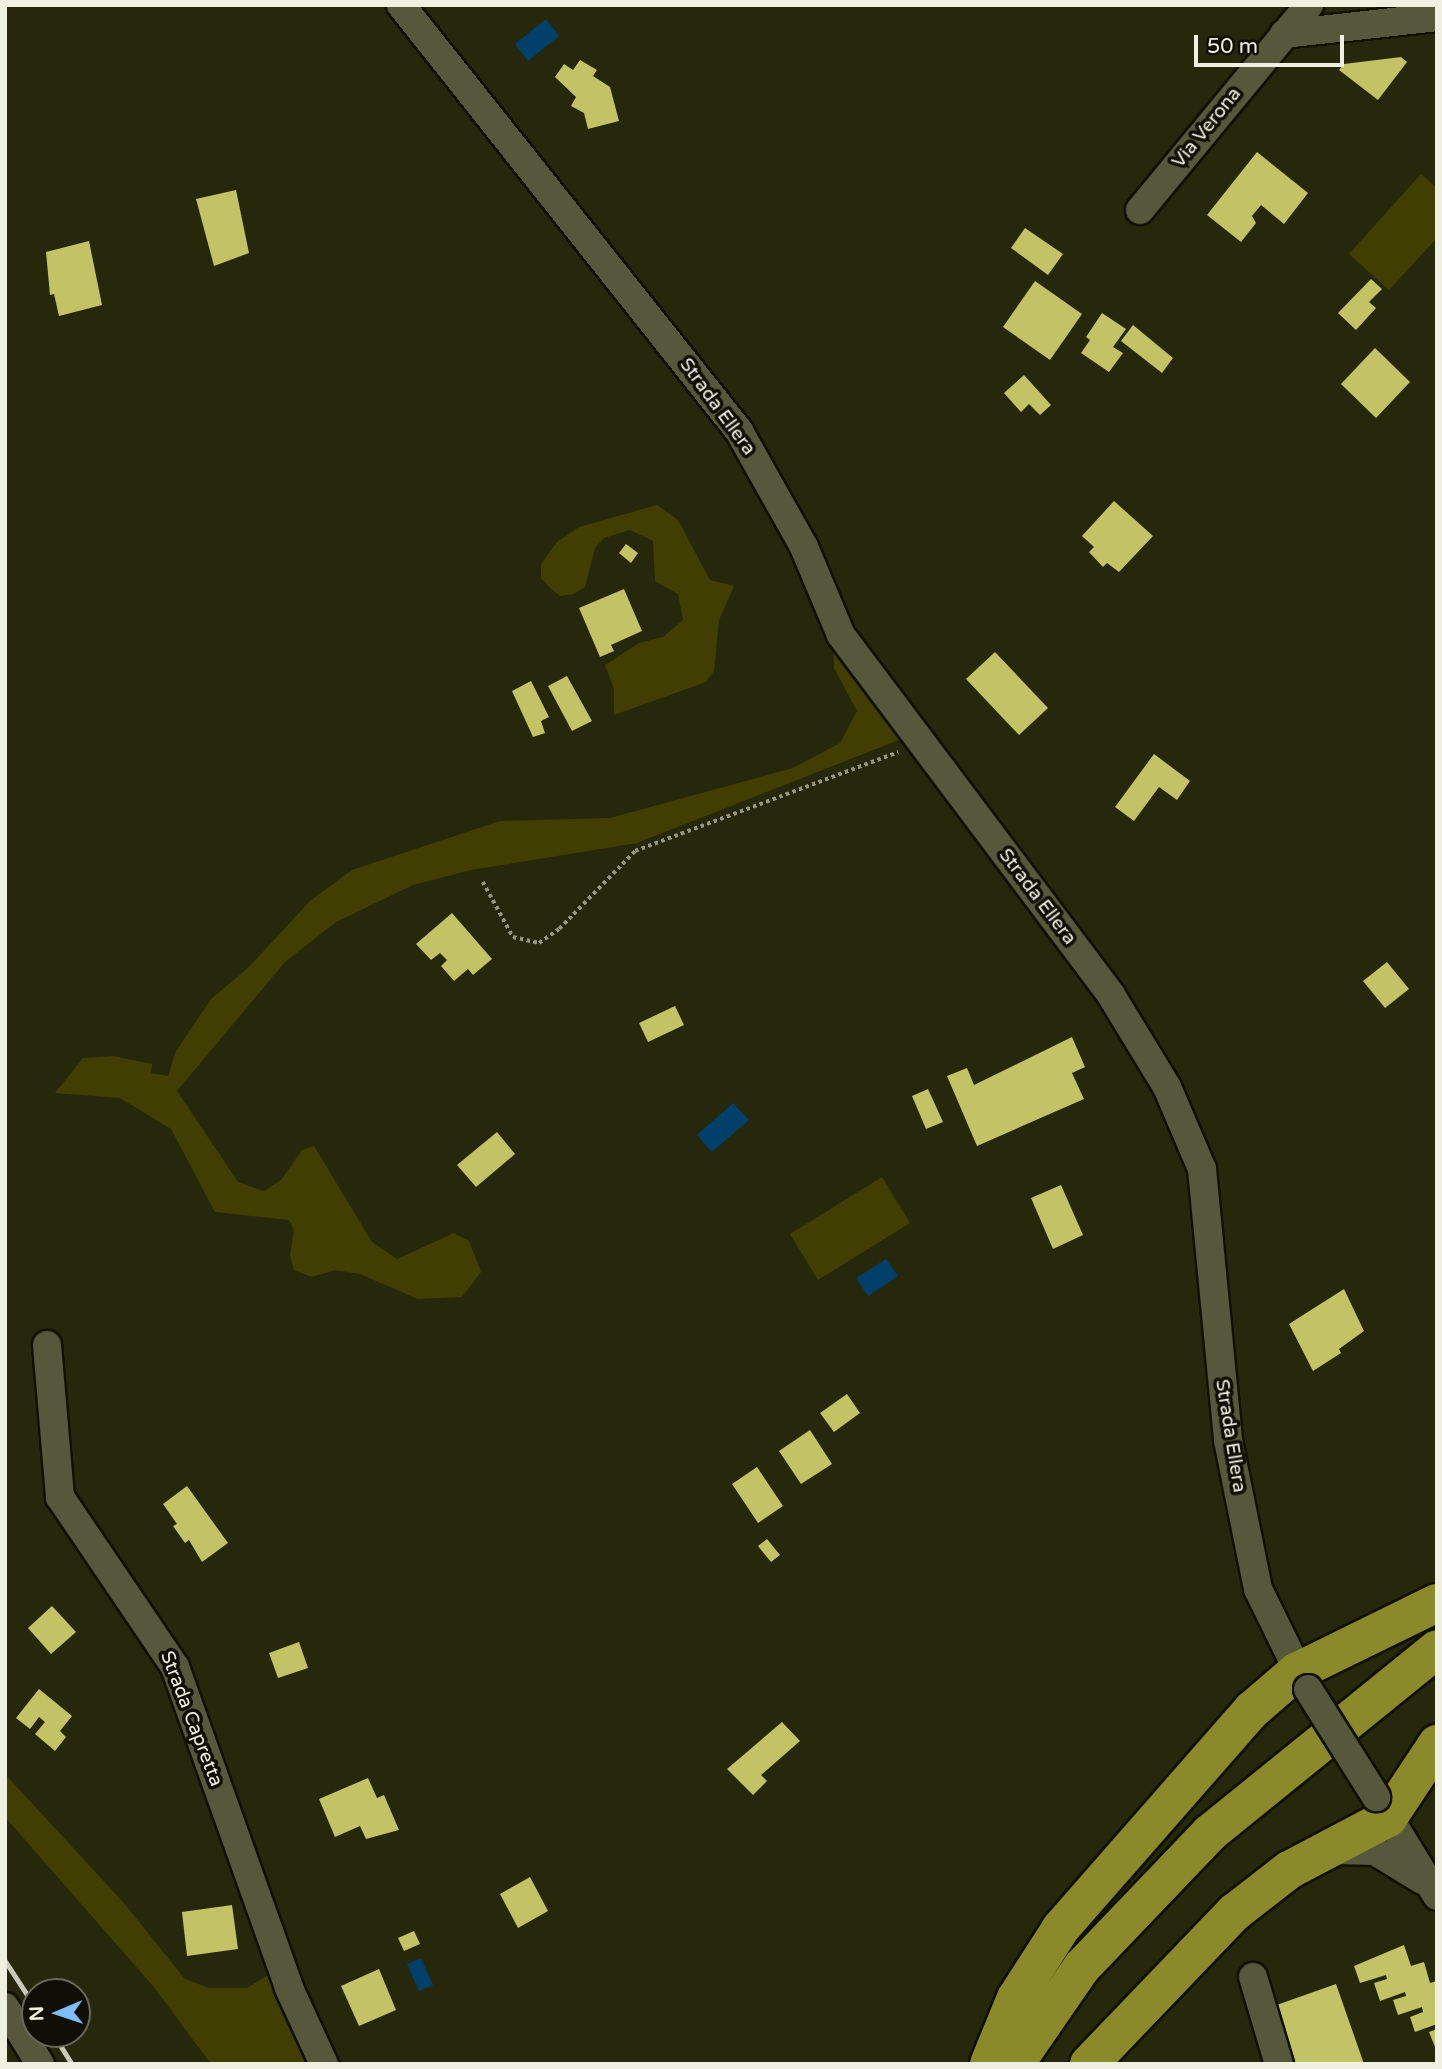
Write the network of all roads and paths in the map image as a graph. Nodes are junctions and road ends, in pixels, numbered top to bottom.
1 (401, 5) edge
2 (1309, 5) edge
3 (1437, 17) edge
4 (1284, 34) junction
5 (1140, 210) dead end
6 (920, 744) junction
7 (484, 882) dead end
8 (47, 1345) dead end
9 (1437, 1603) edge
10 (1437, 1649) edge
11 (1302, 1681) junction
12 (1437, 1681) edge
13 (1437, 1744) edge
14 (1382, 1807) junction
15 (1325, 1851) junction
16 (1432, 1890) edge
17 (1253, 1977) dead end
18 (5, 2007) edge
19 (40, 2064) edge
20 (324, 2064) edge
21 (989, 2064) edge
22 (1015, 2064) edge
23 (1042, 2064) edge
24 (1089, 2064) edge
25 (1279, 2064) edge

1 - 6 street, Strada Ellera
2 - 4 street, Via Verona
3 - 4 street
4 - 5 street, Via Verona
6 - 7 path
6 - 11 street, Strada Ellera
8 - 20 street, Strada Capretta
9 - 11 highway
10 - 22 highway
11 - 14 street, Strada Ellera, bridge
11 - 21 highway
12 - 23 highway
13 - 14 highway
14 - 15 highway
14 - 16 street, Strada Ellera
15 - 16 street
15 - 24 highway
17 - 25 street
18 - 19 street

